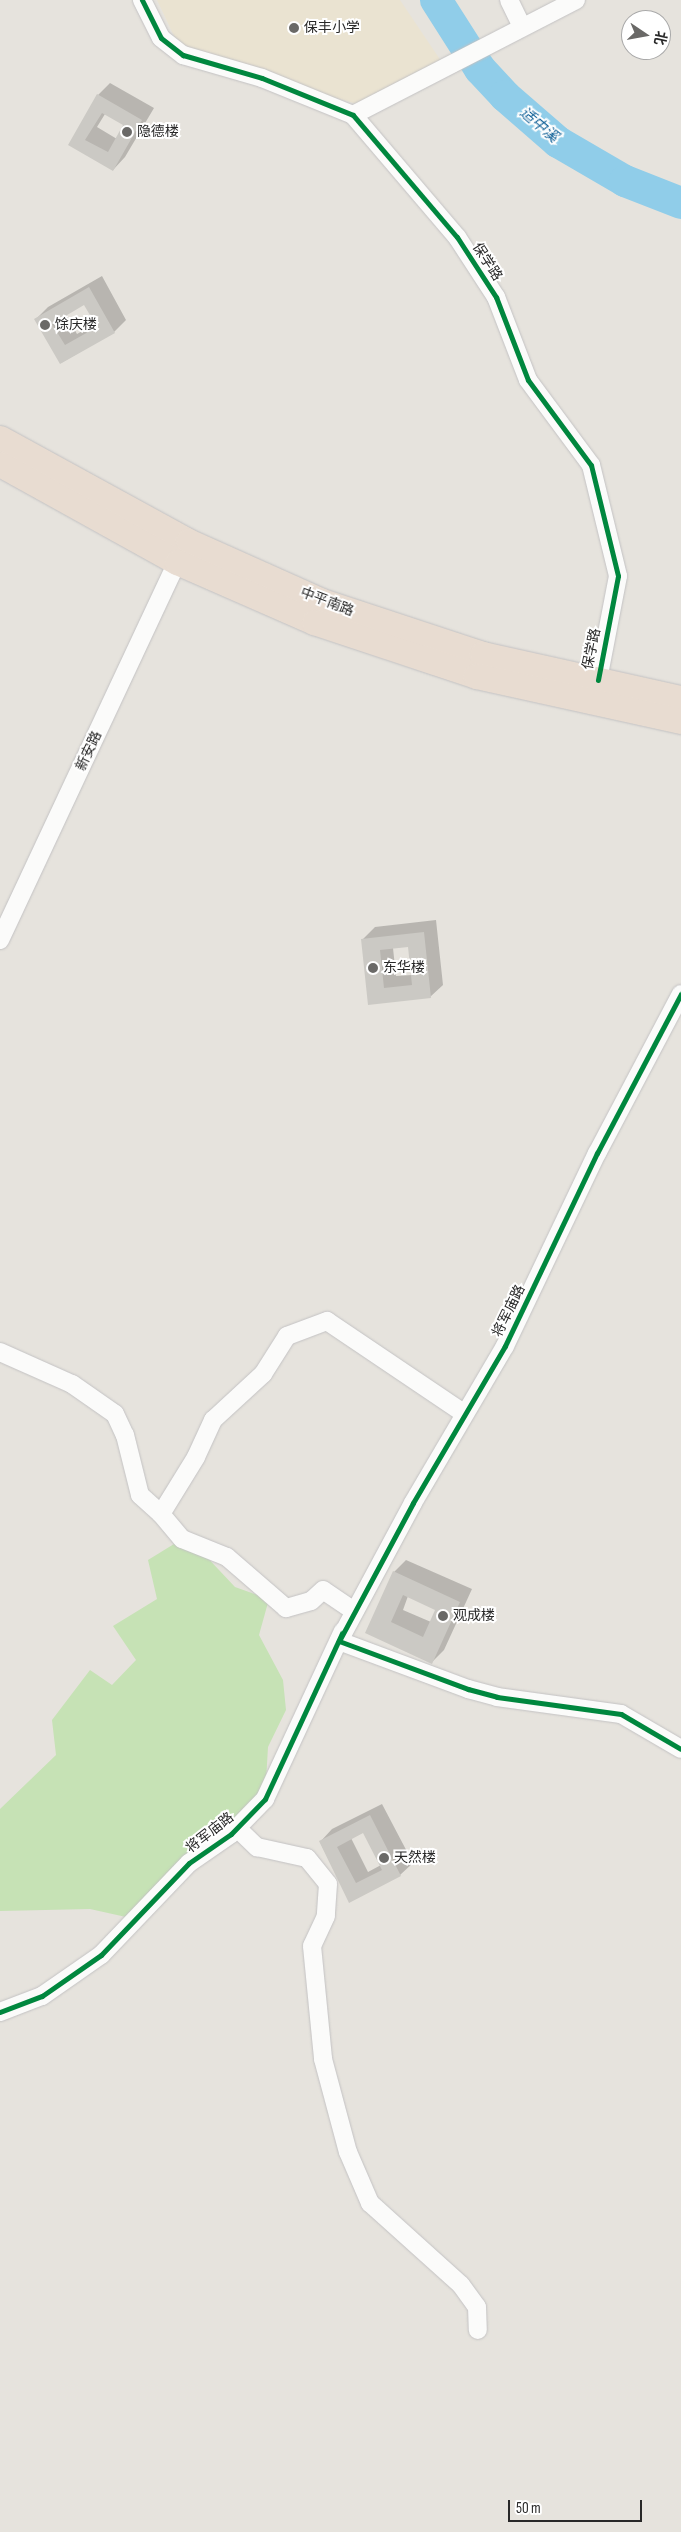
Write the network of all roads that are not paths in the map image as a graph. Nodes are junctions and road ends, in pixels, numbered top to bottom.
1 (142, 0) edge
2 (509, 0) edge
3 (576, 0) edge
4 (522, 27) junction
5 (353, 115) junction
6 (0, 438) edge
7 (0, 464) edge
8 (177, 562) junction
9 (598, 680) junction
10 (681, 698) edge
11 (681, 721) edge
12 (0, 940) edge
13 (681, 994) edge
14 (0, 1352) edge
15 (465, 1414) junction
16 (161, 1514) junction
17 (354, 1611) junction
18 (341, 1636) junction
19 (681, 1749) edge
20 (237, 1828) junction
21 (0, 2012) edge
22 (478, 2330) dead end

1 - 5 street, 保学路
2 - 4 street
3 - 4 street
4 - 5 street
5 - 9 street, 保学路
6 - 9 highway, 中平南路
7 - 8 highway
8 - 11 highway
8 - 12 street, 新安路
9 - 10 highway, 中平南路
13 - 15 street, 将军庙路
14 - 16 street
15 - 16 street
15 - 17 street, 将军庙路
16 - 17 street
17 - 18 street, 将军庙路
18 - 19 street
18 - 20 street, 将军庙路
20 - 21 street, 将军庙路
20 - 22 street

